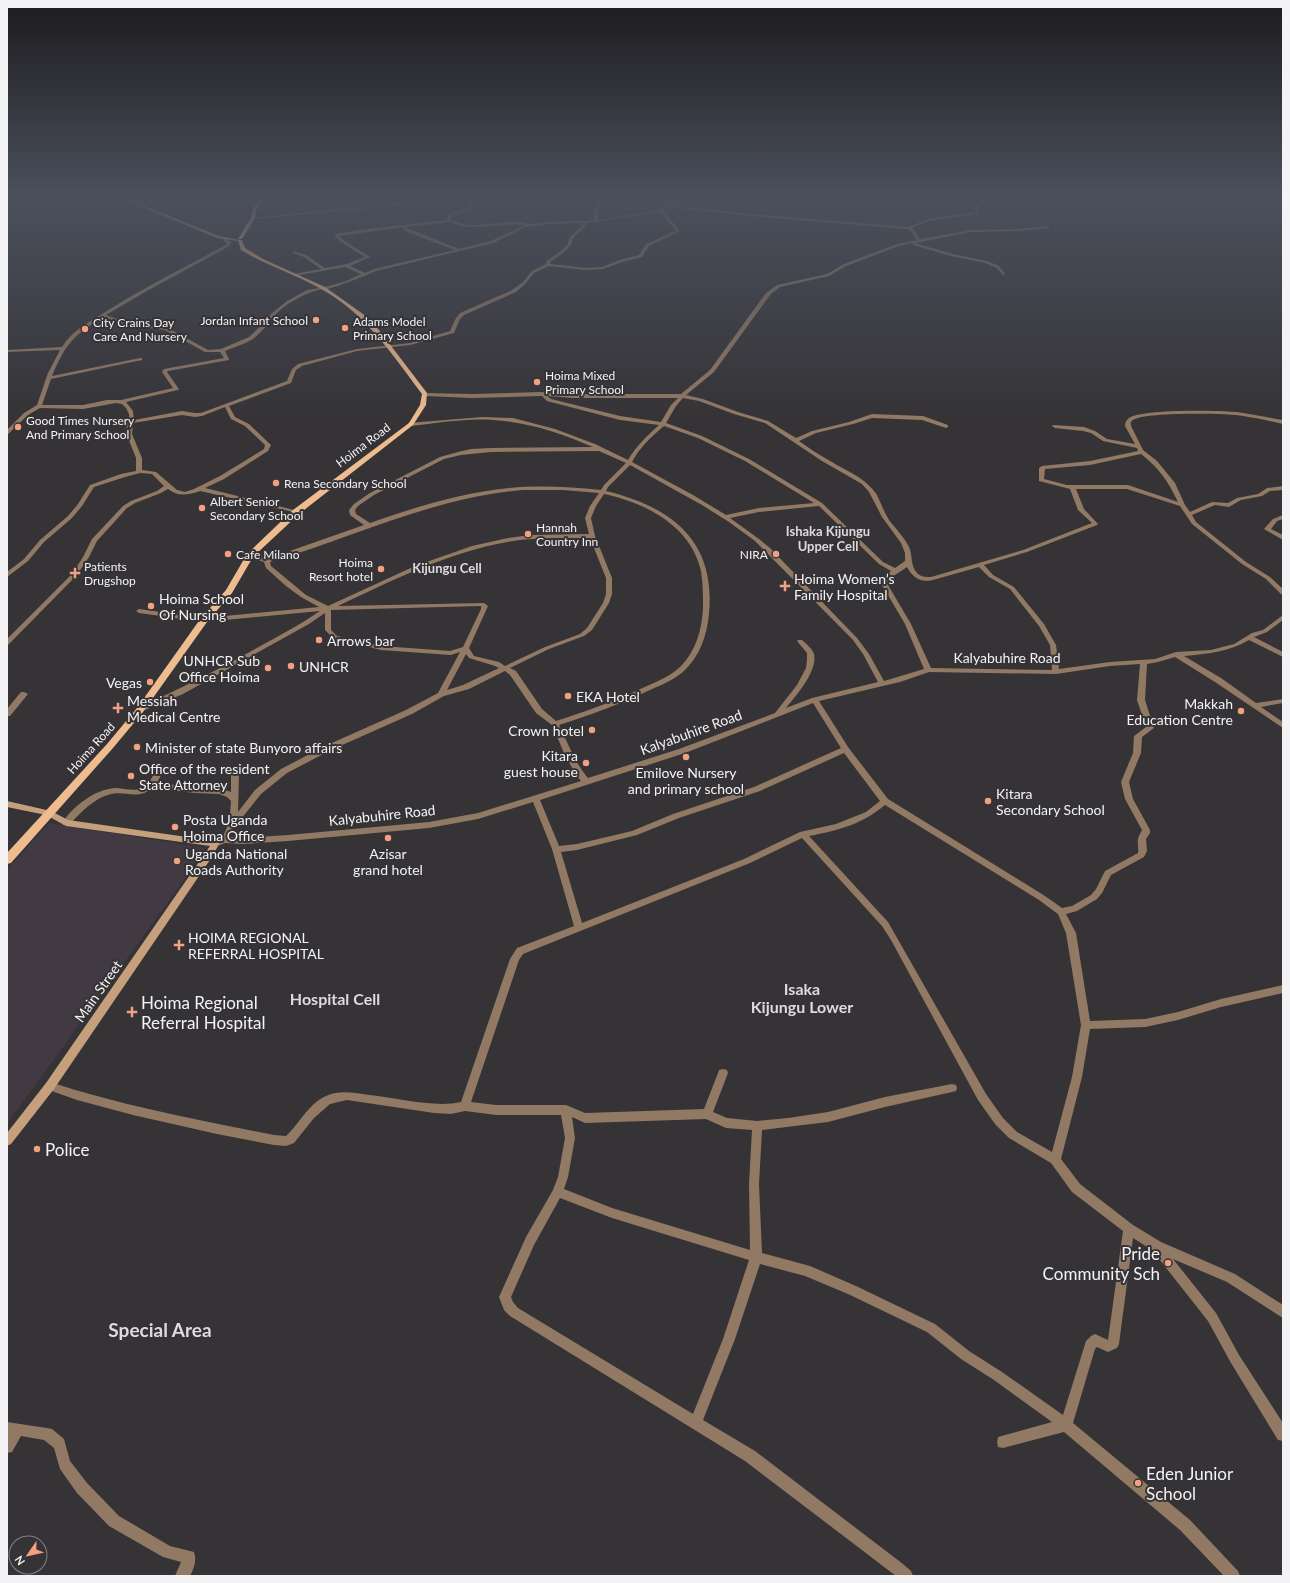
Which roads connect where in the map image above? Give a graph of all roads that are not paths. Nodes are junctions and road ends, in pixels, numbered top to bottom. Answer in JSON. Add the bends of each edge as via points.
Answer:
{"nodes":[{"id":1,"x":181,"y":272,"type":"edge"},
{"id":2,"x":288,"y":272,"type":"edge"},
{"id":3,"x":308,"y":272,"type":"edge"},
{"id":4,"x":359,"y":272,"type":"edge"},
{"id":5,"x":372,"y":272,"type":"edge"},
{"id":6,"x":533,"y":272,"type":"edge"},
{"id":7,"x":834,"y":272,"type":"edge"},
{"id":8,"x":295,"y":275,"type":"junction"},
{"id":9,"x":366,"y":275,"type":"junction"},
{"id":10,"x":323,"y":289,"type":"junction"},
{"id":11,"x":104,"y":315,"type":"junction"},
{"id":12,"x":64,"y":348,"type":"junction"},
{"id":13,"x":389,"y":348,"type":"junction"},
{"id":14,"x":222,"y":350,"type":"junction"},
{"id":15,"x":7,"y":351,"type":"edge"},
{"id":16,"x":140,"y":359,"type":"dead end"},
{"id":17,"x":50,"y":378,"type":"junction"},
{"id":18,"x":425,"y":394,"type":"junction"},
{"id":19,"x":540,"y":394,"type":"junction"},
{"id":20,"x":682,"y":396,"type":"junction"},
{"id":21,"x":121,"y":402,"type":"junction"},
{"id":22,"x":226,"y":405,"type":"junction"},
{"id":23,"x":39,"y":406,"type":"junction"},
{"id":24,"x":129,"y":422,"type":"junction"},
{"id":25,"x":1283,"y":422,"type":"edge"},
{"id":26,"x":411,"y":424,"type":"junction"},
{"id":27,"x":663,"y":424,"type":"junction"},
{"id":28,"x":946,"y":426,"type":"dead end"},
{"id":29,"x":1055,"y":426,"type":"dead end"},
{"id":30,"x":7,"y":433,"type":"edge"},
{"id":31,"x":797,"y":440,"type":"junction"},
{"id":32,"x":602,"y":449,"type":"junction"},
{"id":33,"x":1141,"y":450,"type":"junction"},
{"id":34,"x":629,"y":463,"type":"junction"},
{"id":35,"x":140,"y":472,"type":"junction"},
{"id":36,"x":169,"y":485,"type":"junction"},
{"id":37,"x":1072,"y":486,"type":"junction"},
{"id":38,"x":1283,"y":488,"type":"edge"},
{"id":39,"x":201,"y":489,"type":"junction"},
{"id":40,"x":603,"y":492,"type":"junction"},
{"id":41,"x":820,"y":504,"type":"junction"},
{"id":42,"x":1182,"y":505,"type":"junction"},
{"id":43,"x":296,"y":512,"type":"junction"},
{"id":44,"x":1188,"y":515,"type":"junction"},
{"id":45,"x":725,"y":517,"type":"junction"},
{"id":46,"x":1283,"y":517,"type":"edge"},
{"id":47,"x":369,"y":525,"type":"junction"},
{"id":48,"x":592,"y":536,"type":"junction"},
{"id":49,"x":1283,"y":538,"type":"edge"},
{"id":50,"x":250,"y":556,"type":"junction"},
{"id":51,"x":267,"y":561,"type":"junction"},
{"id":52,"x":908,"y":562,"type":"junction"},
{"id":53,"x":980,"y":564,"type":"junction"},
{"id":54,"x":894,"y":570,"type":"junction"},
{"id":55,"x":7,"y":575,"type":"edge"},
{"id":56,"x":1283,"y":593,"type":"edge"},
{"id":57,"x":328,"y":608,"type":"junction"},
{"id":58,"x":139,"y":611,"type":"dead end"},
{"id":59,"x":1283,"y":617,"type":"edge"},
{"id":60,"x":204,"y":620,"type":"junction"},
{"id":61,"x":1248,"y":637,"type":"junction"},
{"id":62,"x":800,"y":641,"type":"dead end"},
{"id":63,"x":7,"y":643,"type":"edge"},
{"id":64,"x":466,"y":648,"type":"junction"},
{"id":65,"x":1176,"y":654,"type":"junction"},
{"id":66,"x":1283,"y":655,"type":"edge"},
{"id":67,"x":1144,"y":662,"type":"junction"},
{"id":68,"x":504,"y":667,"type":"junction"},
{"id":69,"x":928,"y":670,"type":"junction"},
{"id":70,"x":1056,"y":672,"type":"junction"},
{"id":71,"x":882,"y":683,"type":"junction"},
{"id":72,"x":24,"y":694,"type":"dead end"},
{"id":73,"x":441,"y":694,"type":"junction"},
{"id":74,"x":815,"y":700,"type":"junction"},
{"id":75,"x":1283,"y":701,"type":"edge"},
{"id":76,"x":1254,"y":706,"type":"junction"},
{"id":77,"x":140,"y":710,"type":"junction"},
{"id":78,"x":7,"y":714,"type":"edge"},
{"id":79,"x":776,"y":715,"type":"junction"},
{"id":80,"x":555,"y":724,"type":"junction"},
{"id":81,"x":1283,"y":726,"type":"edge"},
{"id":82,"x":845,"y":749,"type":"junction"},
{"id":83,"x":161,"y":767,"type":"dead end"},
{"id":84,"x":234,"y":774,"type":"dead end"},
{"id":85,"x":586,"y":781,"type":"junction"},
{"id":86,"x":152,"y":785,"type":"junction"},
{"id":87,"x":535,"y":798,"type":"junction"},
{"id":88,"x":886,"y":801,"type":"junction"},
{"id":89,"x":235,"y":802,"type":"junction"},
{"id":90,"x":7,"y":804,"type":"edge"},
{"id":91,"x":48,"y":813,"type":"junction"},
{"id":92,"x":66,"y":823,"type":"junction"},
{"id":93,"x":233,"y":825,"type":"junction"},
{"id":94,"x":803,"y":834,"type":"junction"},
{"id":95,"x":224,"y":840,"type":"junction"},
{"id":96,"x":215,"y":844,"type":"junction"},
{"id":97,"x":556,"y":849,"type":"junction"},
{"id":98,"x":7,"y":860,"type":"edge"},
{"id":99,"x":1061,"y":912,"type":"junction"},
{"id":100,"x":579,"y":928,"type":"junction"},
{"id":101,"x":1283,"y":989,"type":"edge"},
{"id":102,"x":1086,"y":1025,"type":"junction"},
{"id":103,"x":723,"y":1073,"type":"dead end"},
{"id":104,"x":50,"y":1086,"type":"junction"},
{"id":105,"x":952,"y":1088,"type":"dead end"},
{"id":106,"x":465,"y":1106,"type":"junction"},
{"id":107,"x":566,"y":1110,"type":"junction"},
{"id":108,"x":707,"y":1114,"type":"junction"},
{"id":109,"x":757,"y":1126,"type":"junction"},
{"id":110,"x":7,"y":1141,"type":"edge"},
{"id":111,"x":1055,"y":1160,"type":"junction"},
{"id":112,"x":558,"y":1192,"type":"junction"},
{"id":113,"x":1128,"y":1229,"type":"junction"},
{"id":114,"x":1157,"y":1246,"type":"junction"},
{"id":115,"x":756,"y":1257,"type":"junction"},
{"id":116,"x":1283,"y":1312,"type":"edge"},
{"id":117,"x":696,"y":1422,"type":"junction"},
{"id":118,"x":1066,"y":1425,"type":"junction"},
{"id":119,"x":12,"y":1428,"type":"edge"},
{"id":120,"x":1283,"y":1435,"type":"edge"},
{"id":121,"x":1003,"y":1442,"type":"dead end"},
{"id":122,"x":7,"y":1447,"type":"edge"},
{"id":123,"x":182,"y":1576,"type":"edge"},
{"id":124,"x":906,"y":1576,"type":"edge"},
{"id":125,"x":1234,"y":1576,"type":"edge"}],
"edges":[{"from":1,"to":11,"type":"street"},
{"from":2,"to":8,"type":"main road"},
{"from":3,"to":8,"type":"street"},
{"from":4,"to":9,"type":"street"},
{"from":5,"to":9,"type":"street"},
{"from":6,"to":13,"type":"street","via":[[514,291],[462,314],[452,332]]},
{"from":7,"to":20,"type":"street","via":[[779,286],[768,294],[712,371]]},
{"from":8,"to":10,"type":"main road"},
{"from":9,"to":10,"type":"street"},
{"from":10,"to":13,"type":"main road","via":[[369,322]]},
{"from":10,"to":14,"type":"street","via":[[309,292],[289,302],[251,338]]},
{"from":11,"to":12,"type":"street","via":[[70,338]]},
{"from":11,"to":14,"type":"street","via":[[127,324],[166,329],[207,351]]},
{"from":12,"to":15,"type":"street"},
{"from":12,"to":17,"type":"street"},
{"from":13,"to":18,"type":"main road"},
{"from":13,"to":22,"type":"street","via":[[357,350],[300,364],[294,369],[289,382]]},
{"from":14,"to":21,"type":"street","via":[[227,359],[166,370],[164,372],[176,389]]},
{"from":16,"to":17,"type":"street"},
{"from":17,"to":23,"type":"street"},
{"from":18,"to":19,"type":"street"},
{"from":18,"to":26,"type":"main road","name":"Hoima Road"},
{"from":19,"to":20,"type":"street"},
{"from":19,"to":27,"type":"street","via":[[549,400],[620,418]]},
{"from":20,"to":27,"type":"street"},
{"from":20,"to":31,"type":"street","via":[[762,420]]},
{"from":21,"to":23,"type":"street","via":[[81,407]]},
{"from":21,"to":24,"type":"street","via":[[129,408],[132,415]]},
{"from":22,"to":24,"type":"street","via":[[199,415],[182,413]]},
{"from":22,"to":39,"type":"street","via":[[233,418],[247,425],[269,447]]},
{"from":23,"to":30,"type":"street","via":[[26,414]]},
{"from":24,"to":35,"type":"street","via":[[129,433],[139,458]]},
{"from":25,"to":33,"type":"street","via":[[1253,416],[1182,412],[1140,416],[1131,419],[1128,426]]},
{"from":26,"to":32,"type":"street","via":[[492,418],[552,430]]},
{"from":26,"to":43,"type":"main road","name":"Hoima Road"},
{"from":27,"to":34,"type":"street","via":[[647,438]]},
{"from":27,"to":41,"type":"street","via":[[700,437],[747,460]]},
{"from":28,"to":31,"type":"street","via":[[923,418],[878,416],[814,432]]},
{"from":29,"to":33,"type":"street","via":[[1084,428],[1105,440]]},
{"from":31,"to":52,"type":"street","via":[[867,487],[904,545],[909,557]]},
{"from":32,"to":34,"type":"street"},
{"from":32,"to":47,"type":"street","via":[[471,450],[442,458],[356,505],[352,510],[353,515]]},
{"from":33,"to":37,"type":"street","via":[[1096,462],[1041,468],[1042,481]]},
{"from":33,"to":42,"type":"street","via":[[1166,475]]},
{"from":34,"to":40,"type":"street"},
{"from":34,"to":45,"type":"street","via":[[694,497]]},
{"from":35,"to":36,"type":"street","via":[[152,472]]},
{"from":35,"to":55,"type":"street","via":[[92,486],[70,517]]},
{"from":36,"to":39,"type":"street","via":[[176,492],[185,494]]},
{"from":36,"to":63,"type":"street","via":[[125,507],[94,540],[74,575]]},
{"from":37,"to":42,"type":"street","via":[[1128,488]]},
{"from":37,"to":53,"type":"street","via":[[1081,510],[1094,522],[1093,525],[1042,546]]},
{"from":38,"to":44,"type":"street","via":[[1274,488],[1229,505],[1214,503]]},
{"from":39,"to":43,"type":"street"},
{"from":40,"to":47,"type":"street","via":[[545,488],[497,490],[445,501]]},
{"from":40,"to":48,"type":"street","via":[[588,518]]},
{"from":40,"to":80,"type":"street","via":[[660,512],[682,529],[691,541],[698,552],[706,582],[707,602],[702,639],[681,670],[665,680],[610,705]]},
{"from":41,"to":45,"type":"street","via":[[753,511]]},
{"from":41,"to":54,"type":"street","via":[[881,563]]},
{"from":42,"to":44,"type":"street"},
{"from":43,"to":50,"type":"main road","name":"Hoima Road"},
{"from":44,"to":56,"type":"street","via":[[1210,536],[1268,578]]},
{"from":45,"to":71,"type":"street","via":[[758,541],[855,639]]},
{"from":46,"to":49,"type":"street","via":[[1275,520],[1267,529]]},
{"from":47,"to":51,"type":"street","via":[[294,554]]},
{"from":48,"to":57,"type":"street","via":[[531,537],[474,547],[396,575]]},
{"from":48,"to":68,"type":"street","via":[[609,578],[609,589],[606,603],[590,629],[582,635]]},
{"from":50,"to":51,"type":"street"},
{"from":50,"to":60,"type":"main road","name":"Hoima Road","via":[[229,591]]},
{"from":51,"to":57,"type":"street","via":[[268,567],[279,577],[315,604]]},
{"from":52,"to":53,"type":"street","via":[[913,574],[926,580]]},
{"from":52,"to":54,"type":"street"},
{"from":53,"to":70,"type":"street","via":[[991,576],[1012,588],[1038,619],[1053,645]]},
{"from":54,"to":69,"type":"street","via":[[885,578],[884,585],[908,624]]},
{"from":57,"to":60,"type":"street"},
{"from":57,"to":64,"type":"street","via":[[328,630],[335,637],[345,641],[405,651],[451,653]]},
{"from":57,"to":64,"type":"street","via":[[481,604],[485,606],[484,609]]},
{"from":57,"to":77,"type":"street","via":[[307,623],[244,658]]},
{"from":58,"to":60,"type":"street"},
{"from":59,"to":61,"type":"street","name":"Kalyabuhire Road","via":[[1265,631]]},
{"from":60,"to":77,"type":"main road","name":"Hoima Road"},
{"from":61,"to":65,"type":"street","name":"Kalyabuhire Road","via":[[1236,645],[1211,652]]},
{"from":61,"to":66,"type":"street"},
{"from":62,"to":79,"type":"street","via":[[810,653],[809,669],[796,691]]},
{"from":64,"to":68,"type":"street","via":[[471,657]]},
{"from":64,"to":73,"type":"street"},
{"from":65,"to":67,"type":"street","name":"Kalyabuhire Road","via":[[1156,662]]},
{"from":65,"to":76,"type":"street"},
{"from":67,"to":70,"type":"street","name":"Kalyabuhire Road"},
{"from":67,"to":99,"type":"street","via":[[1141,700],[1150,728],[1138,736],[1137,753],[1125,782],[1129,799],[1146,830],[1142,838],[1143,852],[1108,873],[1094,897],[1074,909]]},
{"from":68,"to":73,"type":"street","via":[[466,686]]},
{"from":68,"to":80,"type":"street","via":[[517,678],[539,711]]},
{"from":69,"to":70,"type":"street","name":"Kalyabuhire Road"},
{"from":69,"to":71,"type":"street","name":"Kalyabuhire Road"},
{"from":71,"to":74,"type":"street","name":"Kalyabuhire Road"},
{"from":72,"to":78,"type":"street"},
{"from":73,"to":93,"type":"street","via":[[410,712],[328,748],[284,771],[258,792]]},
{"from":74,"to":79,"type":"street","name":"Kalyabuhire Road"},
{"from":74,"to":82,"type":"street"},
{"from":75,"to":76,"type":"street"},
{"from":76,"to":81,"type":"street"},
{"from":77,"to":91,"type":"main road","name":"Hoima Road"},
{"from":79,"to":85,"type":"street","name":"Kalyabuhire Road","via":[[682,751]]},
{"from":80,"to":85,"type":"street","via":[[568,753]]},
{"from":82,"to":88,"type":"street"},
{"from":82,"to":97,"type":"street","via":[[757,789],[676,816],[634,834],[577,847]]},
{"from":83,"to":86,"type":"street"},
{"from":84,"to":89,"type":"street"},
{"from":85,"to":87,"type":"street","name":"Kalyabuhire Road"},
{"from":86,"to":89,"type":"street","via":[[220,791],[230,794]]},
{"from":86,"to":92,"type":"street","via":[[141,792],[110,791],[102,794],[76,811]]},
{"from":87,"to":95,"type":"street","name":"Kalyabuhire Road","via":[[478,816],[430,825],[288,838]]},
{"from":87,"to":97,"type":"street"},
{"from":88,"to":94,"type":"street","via":[[869,814],[838,827]]},
{"from":88,"to":99,"type":"street"},
{"from":89,"to":93,"type":"street"},
{"from":90,"to":91,"type":"street"},
{"from":91,"to":92,"type":"street"},
{"from":91,"to":98,"type":"main road","name":"Hoima Road"},
{"from":92,"to":96,"type":"street"},
{"from":93,"to":95,"type":"street"},
{"from":94,"to":100,"type":"street","via":[[747,861]]},
{"from":94,"to":111,"type":"street","via":[[885,924],[998,1121],[1013,1135]]},
{"from":95,"to":96,"type":"street","name":"Kalyabuhire Road"},
{"from":96,"to":104,"type":"street","name":"Main Street"},
{"from":97,"to":100,"type":"street"},
{"from":99,"to":102,"type":"street","via":[[1071,933]]},
{"from":100,"to":106,"type":"street","via":[[517,955]]},
{"from":101,"to":102,"type":"street","via":[[1145,1023]]},
{"from":102,"to":111,"type":"street","via":[[1077,1077]]},
{"from":103,"to":108,"type":"street"},
{"from":104,"to":106,"type":"street","via":[[140,1112],[286,1141],[292,1138],[310,1115],[327,1100],[348,1096],[434,1108],[450,1109]]},
{"from":104,"to":110,"type":"street","name":"Main Street"},
{"from":105,"to":109,"type":"street","via":[[828,1117]]},
{"from":106,"to":107,"type":"street","via":[[496,1110]]},
{"from":107,"to":108,"type":"street","via":[[585,1118]]},
{"from":107,"to":112,"type":"street","via":[[570,1138]]},
{"from":108,"to":109,"type":"street","via":[[726,1123]]},
{"from":109,"to":115,"type":"street","via":[[754,1184]]},
{"from":111,"to":113,"type":"street","via":[[1076,1188]]},
{"from":112,"to":115,"type":"street","via":[[612,1213]]},
{"from":112,"to":117,"type":"street","via":[[510,1283],[505,1297],[508,1306]]},
{"from":113,"to":114,"type":"street"},
{"from":113,"to":118,"type":"street","via":[[1113,1344],[1108,1346],[1096,1340],[1090,1345]]},
{"from":114,"to":116,"type":"street","via":[[1231,1278]]},
{"from":114,"to":120,"type":"street","via":[[1212,1317]]},
{"from":115,"to":117,"type":"street","via":[[729,1339]]},
{"from":115,"to":118,"type":"street","via":[[806,1270],[931,1328],[965,1355]]},
{"from":117,"to":124,"type":"street","via":[[750,1456]]},
{"from":118,"to":121,"type":"street"},
{"from":118,"to":125,"type":"street","via":[[1185,1525]]},
{"from":119,"to":122,"type":"street"},
{"from":119,"to":123,"type":"street","via":[[47,1434],[59,1444],[66,1464],[82,1488],[114,1521],[168,1552],[189,1557]]}]}
